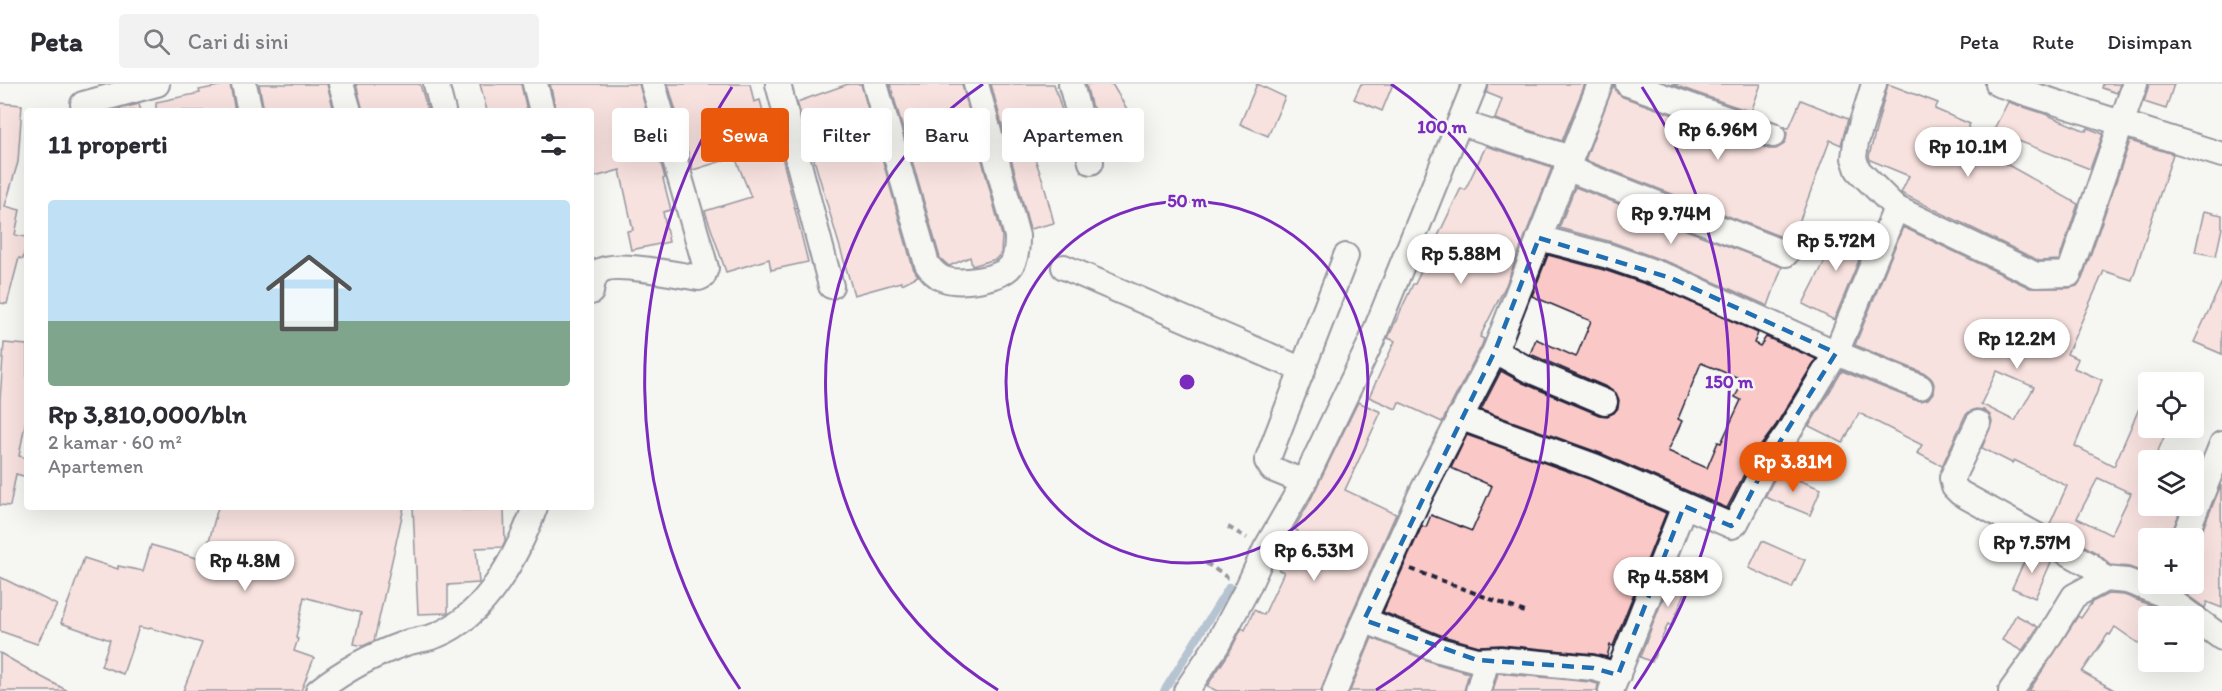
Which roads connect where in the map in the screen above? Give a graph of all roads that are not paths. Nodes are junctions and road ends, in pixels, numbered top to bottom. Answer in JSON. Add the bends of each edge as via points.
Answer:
{"nodes":[{"id":1,"x":244,"y":84,"type":"edge"},
{"id":2,"x":341,"y":84,"type":"edge"},
{"id":3,"x":436,"y":84,"type":"edge"},
{"id":4,"x":535,"y":84,"type":"edge"},
{"id":5,"x":652,"y":84,"type":"edge"},
{"id":6,"x":778,"y":84,"type":"edge"},
{"id":7,"x":875,"y":84,"type":"edge"},
{"id":8,"x":976,"y":84,"type":"edge"},
{"id":9,"x":1071,"y":84,"type":"edge"},
{"id":10,"x":1475,"y":84,"type":"edge"},
{"id":11,"x":1600,"y":84,"type":"edge"},
{"id":12,"x":1628,"y":84,"type":"edge"},
{"id":13,"x":1874,"y":84,"type":"edge"},
{"id":14,"x":1998,"y":84,"type":"edge"},
{"id":15,"x":2135,"y":84,"type":"edge"},
{"id":16,"x":146,"y":85,"type":"edge"},
{"id":17,"x":83,"y":104,"type":"dead end"},
{"id":18,"x":249,"y":108,"type":"edge"},
{"id":19,"x":348,"y":108,"type":"edge"},
{"id":20,"x":442,"y":108,"type":"edge"},
{"id":21,"x":541,"y":108,"type":"edge"},
{"id":22,"x":1077,"y":108,"type":"edge"},
{"id":23,"x":2122,"y":122,"type":"junction"},
{"id":24,"x":1461,"y":123,"type":"junction"},
{"id":25,"x":1773,"y":135,"type":"dead end"},
{"id":26,"x":2222,"y":155,"type":"edge"},
{"id":27,"x":1568,"y":163,"type":"junction"},
{"id":28,"x":1896,"y":208,"type":"junction"},
{"id":29,"x":1539,"y":238,"type":"junction"},
{"id":30,"x":1786,"y":254,"type":"dead end"},
{"id":31,"x":1346,"y":256,"type":"dead end"},
{"id":32,"x":1064,"y":267,"type":"dead end"},
{"id":33,"x":594,"y":278,"type":"edge"},
{"id":34,"x":831,"y":286,"type":"dead end"},
{"id":35,"x":1495,"y":351,"type":"junction"},
{"id":36,"x":1836,"y":353,"type":"junction"},
{"id":37,"x":1303,"y":370,"type":"junction"},
{"id":38,"x":1920,"y":387,"type":"dead end"},
{"id":39,"x":1605,"y":402,"type":"dead end"},
{"id":40,"x":1459,"y":417,"type":"junction"},
{"id":41,"x":1978,"y":423,"type":"dead end"},
{"id":42,"x":2222,"y":444,"type":"edge"},
{"id":43,"x":1304,"y":482,"type":"junction"},
{"id":44,"x":1684,"y":506,"type":"junction"},
{"id":45,"x":534,"y":510,"type":"edge"},
{"id":46,"x":2188,"y":528,"type":"edge"},
{"id":47,"x":2105,"y":579,"type":"junction"},
{"id":48,"x":2138,"y":583,"type":"edge"},
{"id":49,"x":2170,"y":594,"type":"edge"},
{"id":50,"x":1364,"y":620,"type":"junction"},
{"id":51,"x":2222,"y":638,"type":"edge"},
{"id":52,"x":1486,"y":660,"type":"junction"},
{"id":53,"x":1614,"y":683,"type":"edge"},
{"id":54,"x":318,"y":691,"type":"edge"},
{"id":55,"x":1186,"y":691,"type":"edge"},
{"id":56,"x":1335,"y":691,"type":"edge"},
{"id":57,"x":1478,"y":691,"type":"edge"},
{"id":58,"x":2011,"y":691,"type":"edge"}],
"edges":[{"from":1,"to":18,"type":"street"},
{"from":2,"to":19,"type":"street"},
{"from":3,"to":20,"type":"street"},
{"from":4,"to":21,"type":"street"},
{"from":5,"to":33,"type":"street","via":[[706,268],[699,278],[619,266],[601,270]]},
{"from":6,"to":34,"type":"street"},
{"from":7,"to":8,"type":"street","via":[[927,264],[934,274],[946,280],[966,282],[993,276],[1010,267],[1017,253],[1017,236]]},
{"from":9,"to":22,"type":"street"},
{"from":10,"to":24,"type":"street"},
{"from":11,"to":27,"type":"street"},
{"from":12,"to":25,"type":"street"},
{"from":13,"to":28,"type":"street","via":[[1854,158],[1858,170]]},
{"from":14,"to":23,"type":"street"},
{"from":15,"to":23,"type":"street"},
{"from":16,"to":17,"type":"street"},
{"from":23,"to":26,"type":"street"},
{"from":23,"to":28,"type":"street","via":[[2069,274],[2036,275]]},
{"from":24,"to":27,"type":"street"},
{"from":24,"to":43,"type":"street","via":[[1371,342]]},
{"from":27,"to":29,"type":"street"},
{"from":27,"to":30,"type":"street"},
{"from":28,"to":36,"type":"street"},
{"from":29,"to":35,"type":"street"},
{"from":29,"to":36,"type":"street","via":[[1671,278]]},
{"from":31,"to":37,"type":"street"},
{"from":32,"to":37,"type":"street"},
{"from":35,"to":39,"type":"street","via":[[1528,370]]},
{"from":35,"to":40,"type":"street"},
{"from":36,"to":38,"type":"street"},
{"from":36,"to":44,"type":"street","via":[[1767,462],[1736,523],[1731,526]]},
{"from":37,"to":43,"type":"street","via":[[1267,461],[1272,469]]},
{"from":40,"to":44,"type":"street","via":[[1594,466]]},
{"from":40,"to":50,"type":"street"},
{"from":41,"to":47,"type":"street","via":[[1952,478],[1954,487],[2090,565]]},
{"from":42,"to":46,"type":"street"},
{"from":43,"to":55,"type":"street","via":[[1216,645]]},
{"from":44,"to":53,"type":"street"},
{"from":45,"to":54,"type":"street","via":[[523,540],[471,615],[438,635],[371,658]]},
{"from":47,"to":48,"type":"street"},
{"from":47,"to":58,"type":"street","via":[[2074,597]]},
{"from":49,"to":51,"type":"street"},
{"from":50,"to":52,"type":"street","via":[[1438,650]]},
{"from":50,"to":56,"type":"street"},
{"from":52,"to":53,"type":"street","via":[[1593,668]]},
{"from":52,"to":57,"type":"street"}]}
